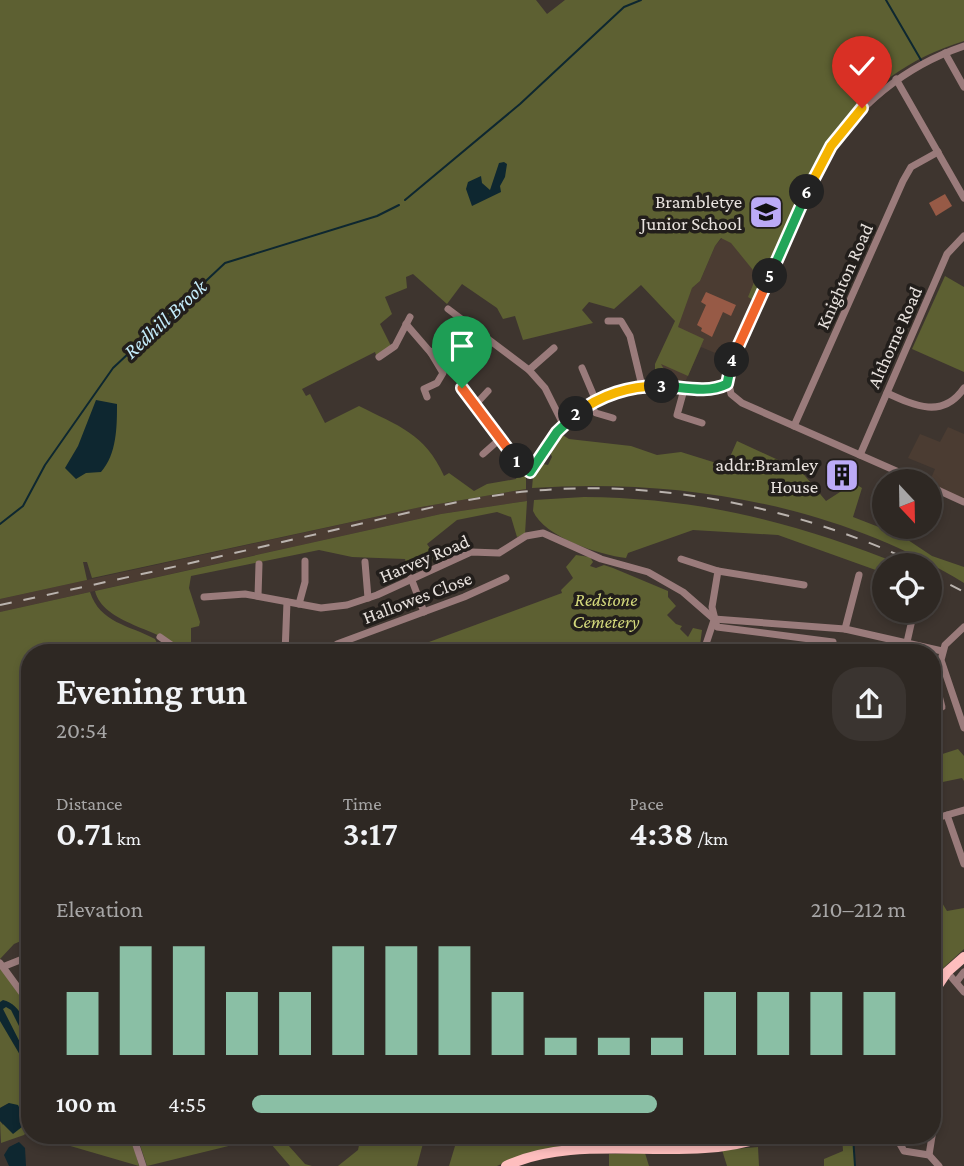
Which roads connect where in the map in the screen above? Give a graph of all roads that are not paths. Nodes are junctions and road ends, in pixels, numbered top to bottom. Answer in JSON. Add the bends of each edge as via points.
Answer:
{"nodes":[{"id":1,"x":964,"y":46,"type":"edge"},
{"id":2,"x":945,"y":53,"type":"junction"},
{"id":3,"x":897,"y":79,"type":"junction"},
{"id":4,"x":964,"y":88,"type":"edge"},
{"id":5,"x":938,"y":152,"type":"junction"},
{"id":6,"x":964,"y":198,"type":"edge"},
{"id":7,"x":964,"y":236,"type":"edge"},
{"id":8,"x":448,"y":309,"type":"dead end"},
{"id":9,"x":608,"y":321,"type":"dead end"},
{"id":10,"x":466,"y":324,"type":"junction"},
{"id":11,"x":554,"y":348,"type":"dead end"},
{"id":12,"x":431,"y":353,"type":"junction"},
{"id":13,"x":379,"y":357,"type":"dead end"},
{"id":14,"x":582,"y":368,"type":"dead end"},
{"id":15,"x":529,"y":370,"type":"junction"},
{"id":16,"x":463,"y":382,"type":"dead end"},
{"id":17,"x":727,"y":384,"type":"junction"},
{"id":18,"x":642,"y":386,"type":"junction"},
{"id":19,"x":685,"y":386,"type":"junction"},
{"id":20,"x":964,"y":388,"type":"edge"},
{"id":21,"x":488,"y":391,"type":"dead end"},
{"id":22,"x":887,"y":393,"type":"junction"},
{"id":23,"x":414,"y":394,"type":"dead end"},
{"id":24,"x":592,"y":403,"type":"junction"},
{"id":25,"x":476,"y":404,"type":"junction"},
{"id":26,"x":613,"y":418,"type":"dead end"},
{"id":27,"x":702,"y":422,"type":"dead end"},
{"id":28,"x":563,"y":425,"type":"junction"},
{"id":29,"x":794,"y":426,"type":"junction"},
{"id":30,"x":500,"y":439,"type":"junction"},
{"id":31,"x":483,"y":454,"type":"dead end"},
{"id":32,"x":860,"y":455,"type":"junction"},
{"id":33,"x":892,"y":469,"type":"edge"},
{"id":34,"x":942,"y":492,"type":"edge"},
{"id":35,"x":964,"y":502,"type":"edge"},
{"id":36,"x":681,"y":559,"type":"dead end"},
{"id":37,"x":305,"y":561,"type":"dead end"},
{"id":38,"x":365,"y":562,"type":"dead end"},
{"id":39,"x":259,"y":564,"type":"dead end"},
{"id":40,"x":718,"y":571,"type":"junction"},
{"id":41,"x":859,"y":575,"type":"dead end"},
{"id":42,"x":411,"y":578,"type":"junction"},
{"id":43,"x":506,"y":578,"type":"dead end"},
{"id":44,"x":804,"y":585,"type":"dead end"},
{"id":45,"x":258,"y":596,"type":"junction"},
{"id":46,"x":204,"y":597,"type":"dead end"},
{"id":47,"x":368,"y":598,"type":"junction"},
{"id":48,"x":287,"y":602,"type":"junction"},
{"id":49,"x":299,"y":604,"type":"junction"},
{"id":50,"x":424,"y":612,"type":"junction"},
{"id":51,"x":714,"y":619,"type":"junction"},
{"id":52,"x":911,"y":623,"type":"edge"},
{"id":53,"x":964,"y":627,"type":"edge"},
{"id":54,"x":845,"y":629,"type":"junction"},
{"id":55,"x":160,"y":637,"type":"dead end"},
{"id":56,"x":833,"y":642,"type":"dead end"},
{"id":57,"x":907,"y":642,"type":"junction"},
{"id":58,"x":170,"y":644,"type":"edge"},
{"id":59,"x":285,"y":644,"type":"edge"},
{"id":60,"x":337,"y":644,"type":"dead end"},
{"id":61,"x":706,"y":644,"type":"edge"},
{"id":62,"x":911,"y":644,"type":"edge"},
{"id":63,"x":942,"y":652,"type":"joint"},
{"id":64,"x":964,"y":728,"type":"edge"},
{"id":65,"x":964,"y":810,"type":"edge"},
{"id":66,"x":947,"y":815,"type":"junction"},
{"id":67,"x":941,"y":817,"type":"edge"},
{"id":68,"x":964,"y":864,"type":"edge"},
{"id":69,"x":964,"y":957,"type":"edge"},
{"id":70,"x":21,"y":959,"type":"edge"},
{"id":71,"x":3,"y":965,"type":"edge"},
{"id":72,"x":947,"y":972,"type":"junction"},
{"id":73,"x":964,"y":972,"type":"edge"},
{"id":74,"x":941,"y":981,"type":"edge"},
{"id":75,"x":957,"y":981,"type":"junction"},
{"id":76,"x":21,"y":991,"type":"edge"},
{"id":77,"x":964,"y":992,"type":"edge"},
{"id":78,"x":136,"y":1144,"type":"edge"},
{"id":79,"x":719,"y":1144,"type":"edge"},
{"id":80,"x":900,"y":1144,"type":"edge"},
{"id":81,"x":931,"y":1144,"type":"edge"},
{"id":82,"x":929,"y":1155,"type":"junction"},
{"id":83,"x":143,"y":1166,"type":"edge"},
{"id":84,"x":506,"y":1166,"type":"edge"},
{"id":85,"x":939,"y":1166,"type":"edge"}],
"edges":[{"from":1,"to":2,"type":"street"},
{"from":2,"to":3,"type":"street"},
{"from":2,"to":4,"type":"street"},
{"from":3,"to":5,"type":"street"},
{"from":3,"to":17,"type":"street","via":[[854,117],[821,161],[730,366]]},
{"from":5,"to":6,"type":"street"},
{"from":5,"to":29,"type":"street","name":"Knighton Road","via":[[911,167],[903,181]]},
{"from":7,"to":22,"type":"street","name":"Althorne Road","via":[[947,254]]},
{"from":8,"to":10,"type":"street"},
{"from":9,"to":18,"type":"street","via":[[621,321],[631,336]]},
{"from":10,"to":12,"type":"street"},
{"from":10,"to":15,"type":"street"},
{"from":11,"to":15,"type":"street"},
{"from":12,"to":13,"type":"street","via":[[408,321],[392,350]]},
{"from":12,"to":23,"type":"street","via":[[443,373],[425,393]]},
{"from":14,"to":24,"type":"street"},
{"from":15,"to":28,"type":"street","via":[[545,387]]},
{"from":16,"to":25,"type":"street","via":[[462,388]]},
{"from":17,"to":19,"type":"street","via":[[710,390]]},
{"from":17,"to":29,"type":"street","via":[[742,403]]},
{"from":18,"to":19,"type":"street"},
{"from":18,"to":24,"type":"street"},
{"from":19,"to":27,"type":"street","via":[[677,415]]},
{"from":20,"to":22,"type":"street","via":[[944,406],[930,408],[919,408]]},
{"from":21,"to":25,"type":"street"},
{"from":22,"to":32,"type":"street","name":"Althorne Road"},
{"from":24,"to":26,"type":"street","via":[[596,413]]},
{"from":24,"to":28,"type":"street"},
{"from":25,"to":30,"type":"street"},
{"from":28,"to":30,"type":"street","via":[[530,472],[510,456]]},
{"from":29,"to":32,"type":"street"},
{"from":30,"to":31,"type":"street"},
{"from":32,"to":33,"type":"street"},
{"from":34,"to":35,"type":"street"},
{"from":36,"to":40,"type":"street"},
{"from":37,"to":49,"type":"street"},
{"from":38,"to":47,"type":"street"},
{"from":39,"to":45,"type":"street"},
{"from":40,"to":44,"type":"street"},
{"from":40,"to":51,"type":"street"},
{"from":41,"to":54,"type":"street"},
{"from":42,"to":47,"type":"street","name":"Harvey Road"},
{"from":42,"to":50,"type":"street"},
{"from":42,"to":51,"type":"street","name":"Harvey Road","via":[[478,550],[499,553],[537,533],[648,572],[683,592]]},
{"from":43,"to":50,"type":"street","name":"Hallowes Close"},
{"from":45,"to":46,"type":"street","name":"Harvey Road"},
{"from":45,"to":48,"type":"street","name":"Harvey Road"},
{"from":47,"to":49,"type":"street","name":"Harvey Road","via":[[321,608]]},
{"from":48,"to":49,"type":"street","name":"Harvey Road"},
{"from":48,"to":59,"type":"street"},
{"from":50,"to":60,"type":"street","name":"Hallowes Close"},
{"from":51,"to":54,"type":"street"},
{"from":51,"to":56,"type":"street","via":[[717,627]]},
{"from":51,"to":61,"type":"street"},
{"from":52,"to":57,"type":"street"},
{"from":53,"to":63,"type":"street"},
{"from":54,"to":57,"type":"street"},
{"from":55,"to":58,"type":"street"},
{"from":57,"to":62,"type":"street"},
{"from":63,"to":64,"type":"street"},
{"from":65,"to":66,"type":"street"},
{"from":66,"to":67,"type":"street"},
{"from":66,"to":68,"type":"street"},
{"from":69,"to":72,"type":"main road"},
{"from":70,"to":71,"type":"street"},
{"from":71,"to":76,"type":"street"},
{"from":72,"to":74,"type":"main road"},
{"from":72,"to":75,"type":"street"},
{"from":73,"to":75,"type":"street"},
{"from":75,"to":77,"type":"street"},
{"from":78,"to":83,"type":"street"},
{"from":79,"to":84,"type":"main road","via":[[537,1155]]},
{"from":80,"to":82,"type":"street","via":[[904,1151]]},
{"from":81,"to":82,"type":"street"},
{"from":82,"to":85,"type":"street"}]}
